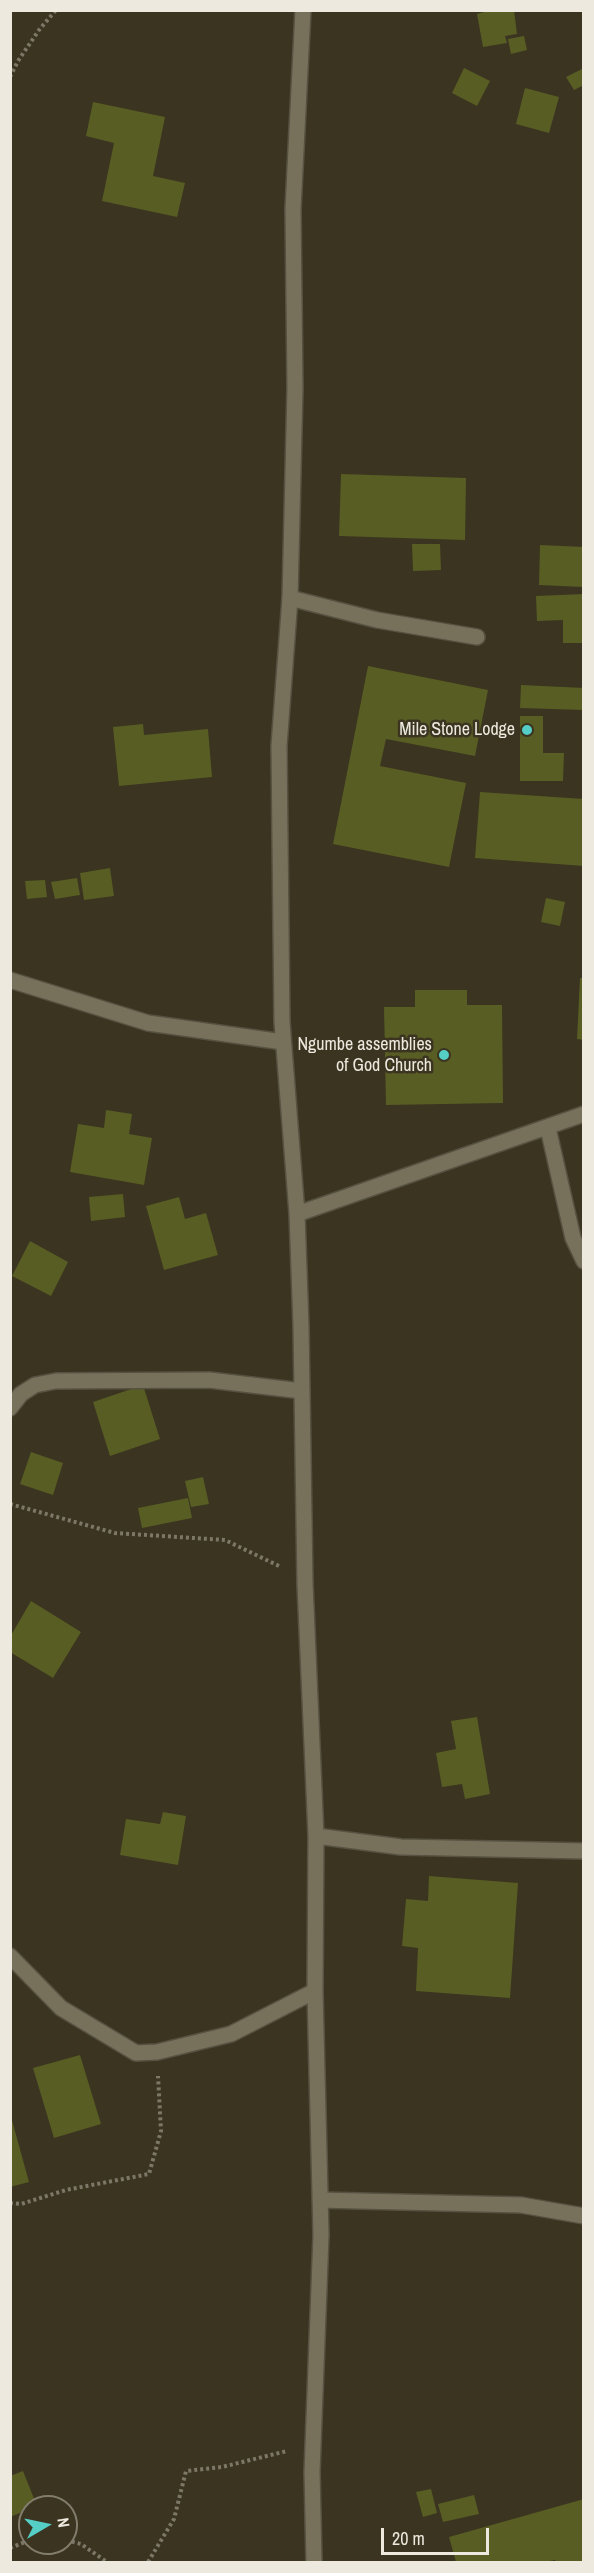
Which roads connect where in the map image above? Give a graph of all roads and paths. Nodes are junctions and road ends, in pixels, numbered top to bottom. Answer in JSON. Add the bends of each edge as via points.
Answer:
{"nodes":[{"id":1,"x":56,"y":10,"type":"edge"},
{"id":2,"x":303,"y":10,"type":"edge"},
{"id":3,"x":10,"y":77,"type":"edge"},
{"id":4,"x":290,"y":598,"type":"junction"},
{"id":5,"x":477,"y":637,"type":"dead end"},
{"id":6,"x":10,"y":980,"type":"edge"},
{"id":7,"x":283,"y":1042,"type":"junction"},
{"id":8,"x":584,"y":1114,"type":"edge"},
{"id":9,"x":548,"y":1128,"type":"junction"},
{"id":10,"x":297,"y":1214,"type":"junction"},
{"id":11,"x":584,"y":1261,"type":"edge"},
{"id":12,"x":302,"y":1391,"type":"junction"},
{"id":13,"x":10,"y":1408,"type":"edge"},
{"id":14,"x":10,"y":1504,"type":"edge"},
{"id":15,"x":305,"y":1584,"type":"junction"},
{"id":16,"x":316,"y":1836,"type":"junction"},
{"id":17,"x":584,"y":1851,"type":"edge"},
{"id":18,"x":10,"y":1956,"type":"edge"},
{"id":19,"x":315,"y":1991,"type":"junction"},
{"id":20,"x":157,"y":2052,"type":"junction"},
{"id":21,"x":320,"y":2200,"type":"junction"},
{"id":22,"x":10,"y":2203,"type":"edge"},
{"id":23,"x":584,"y":2216,"type":"edge"},
{"id":24,"x":313,"y":2444,"type":"junction"},
{"id":25,"x":78,"y":2543,"type":"edge"},
{"id":26,"x":108,"y":2562,"type":"edge"},
{"id":27,"x":148,"y":2562,"type":"edge"},
{"id":28,"x":314,"y":2562,"type":"edge"}],
"edges":[{"from":1,"to":3,"type":"path"},
{"from":2,"to":4,"type":"street","via":[[293,209],[295,388]]},
{"from":4,"to":5,"type":"street","via":[[377,620]]},
{"from":4,"to":7,"type":"street","via":[[279,746]]},
{"from":6,"to":7,"type":"street","via":[[148,1023]]},
{"from":7,"to":10,"type":"street"},
{"from":8,"to":9,"type":"street"},
{"from":9,"to":10,"type":"street"},
{"from":9,"to":11,"type":"street","via":[[573,1238]]},
{"from":10,"to":12,"type":"street"},
{"from":12,"to":13,"type":"street","via":[[209,1380],[56,1381],[34,1384]]},
{"from":12,"to":15,"type":"street"},
{"from":14,"to":15,"type":"path","via":[[115,1533],[225,1540],[277,1565]]},
{"from":15,"to":16,"type":"street"},
{"from":16,"to":17,"type":"street","via":[[401,1847]]},
{"from":16,"to":19,"type":"street"},
{"from":18,"to":20,"type":"street","via":[[61,2008],[136,2053]]},
{"from":19,"to":20,"type":"street","via":[[231,2034]]},
{"from":19,"to":21,"type":"street"},
{"from":20,"to":22,"type":"path","via":[[161,2131],[149,2174],[66,2190],[21,2204]]},
{"from":21,"to":23,"type":"street","via":[[521,2205]]},
{"from":21,"to":24,"type":"street"},
{"from":24,"to":27,"type":"path","via":[[222,2467],[186,2471],[174,2519]]},
{"from":24,"to":28,"type":"street"},
{"from":25,"to":26,"type":"path"}]}
